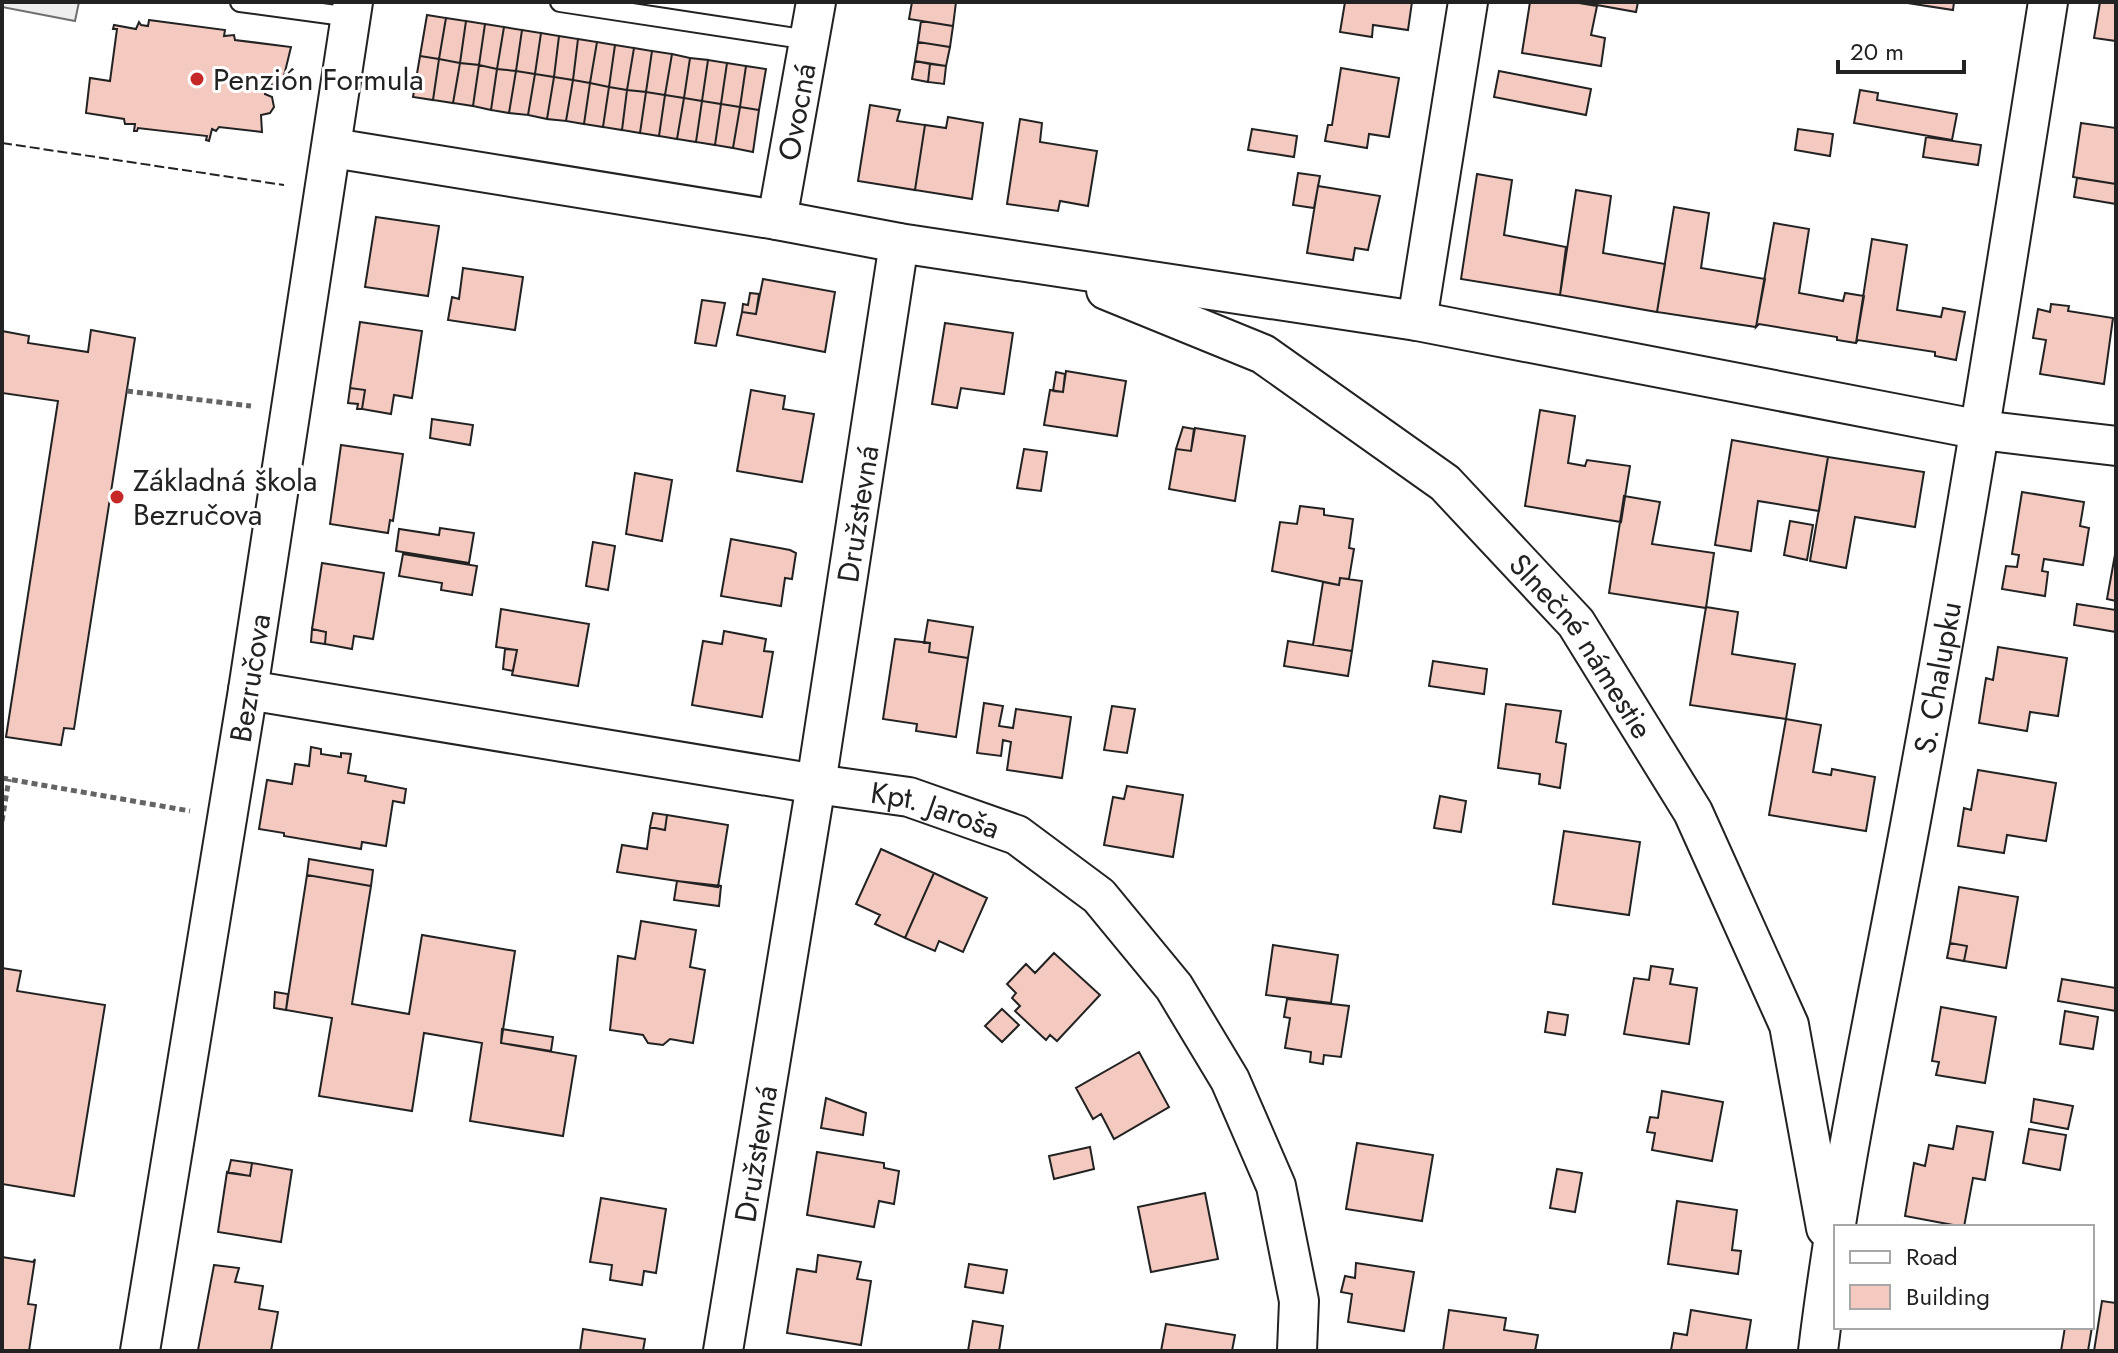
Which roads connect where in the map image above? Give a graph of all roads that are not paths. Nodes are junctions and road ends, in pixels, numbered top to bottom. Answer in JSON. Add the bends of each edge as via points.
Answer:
{"nodes":[{"id":1,"x":240,"y":2,"type":"edge"},
{"id":2,"x":560,"y":2,"type":"edge"},
{"id":3,"x":816,"y":2,"type":"edge"},
{"id":4,"x":1468,"y":2,"type":"edge"},
{"id":5,"x":2048,"y":2,"type":"edge"},
{"id":6,"x":352,"y":9,"type":"edge"},
{"id":7,"x":809,"y":40,"type":"junction"},
{"id":8,"x":333,"y":148,"type":"junction"},
{"id":9,"x":777,"y":220,"type":"junction"},
{"id":10,"x":899,"y":243,"type":"junction"},
{"id":11,"x":1052,"y":267,"type":"junction"},
{"id":12,"x":1417,"y":321,"type":"junction"},
{"id":13,"x":1981,"y":430,"type":"junction"},
{"id":14,"x":2116,"y":446,"type":"edge"},
{"id":15,"x":248,"y":690,"type":"junction"},
{"id":16,"x":816,"y":784,"type":"junction"},
{"id":17,"x":1835,"y":1225,"type":"edge"},
{"id":18,"x":1834,"y":1230,"type":"edge"},
{"id":19,"x":1830,"y":1251,"type":"junction"},
{"id":20,"x":140,"y":1351,"type":"edge"},
{"id":21,"x":723,"y":1351,"type":"edge"},
{"id":22,"x":1297,"y":1351,"type":"edge"},
{"id":23,"x":1818,"y":1351,"type":"edge"}],
"edges":[{"from":1,"to":6,"type":"lane"},
{"from":2,"to":7,"type":"lane"},
{"from":3,"to":7,"type":"street","name":"Ovocná"},
{"from":4,"to":12,"type":"street"},
{"from":5,"to":13,"type":"street","name":"S. Chalupku"},
{"from":6,"to":8,"type":"street","name":"Bezručova"},
{"from":7,"to":9,"type":"street","name":"Ovocná"},
{"from":8,"to":9,"type":"street"},
{"from":8,"to":15,"type":"street","name":"Bezručova"},
{"from":9,"to":10,"type":"street"},
{"from":10,"to":11,"type":"street","name":"Slnečné námestie"},
{"from":10,"to":16,"type":"street","name":"Družstevná"},
{"from":11,"to":12,"type":"street","name":"Slnečné námestie"},
{"from":11,"to":19,"type":"street","name":"Slnečné námestie","via":[[1263,354],[1445,483],[1576,623],[1693,812],[1789,1025]]},
{"from":12,"to":13,"type":"street","name":"Slnečné námestie"},
{"from":13,"to":14,"type":"street","name":"Slnečné námestie"},
{"from":13,"to":17,"type":"street","name":"S. Chalupku"},
{"from":15,"to":16,"type":"street","name":"Kpt. Jaroša"},
{"from":15,"to":20,"type":"street","name":"Bezručova"},
{"from":16,"to":21,"type":"street","name":"Družstevná"},
{"from":16,"to":22,"type":"street","name":"Kpt. Jaroša","via":[[909,797],[1017,835],[1099,896],[1174,987],[1230,1080],[1276,1186],[1299,1301]]},
{"from":18,"to":19,"type":"street","name":"S. Chalupku"},
{"from":19,"to":23,"type":"street","name":"S. Chalupku"}]}
